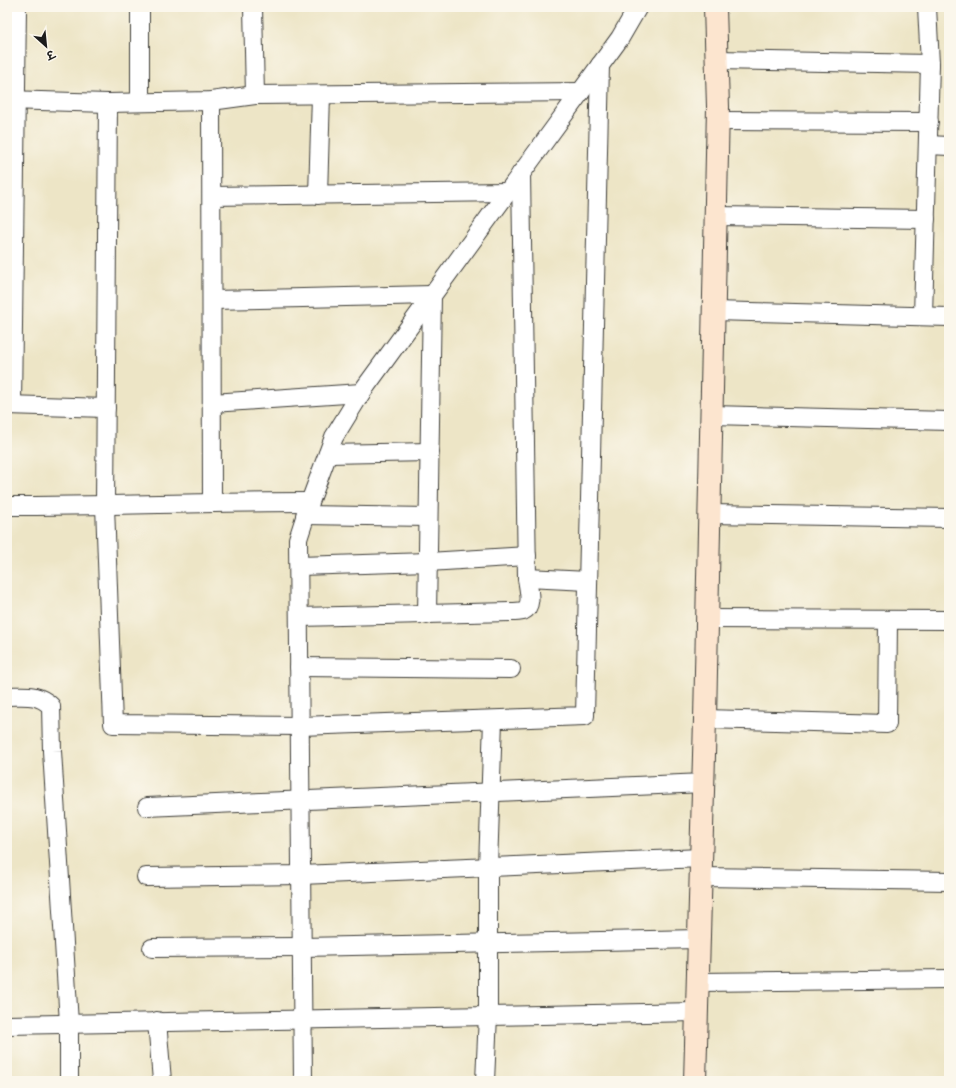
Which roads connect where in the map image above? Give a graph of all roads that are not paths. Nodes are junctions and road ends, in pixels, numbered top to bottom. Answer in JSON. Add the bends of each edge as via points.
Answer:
{"nodes":[{"id":1,"x":18,"y":7,"type":"edge"},
{"id":2,"x":140,"y":7,"type":"edge"},
{"id":3,"x":253,"y":7,"type":"edge"},
{"id":4,"x":638,"y":7,"type":"edge"},
{"id":5,"x":715,"y":7,"type":"edge"},
{"id":6,"x":927,"y":7,"type":"edge"},
{"id":7,"x":717,"y":60,"type":"junction"},
{"id":8,"x":930,"y":64,"type":"junction"},
{"id":9,"x":600,"y":65,"type":"junction"},
{"id":10,"x":580,"y":92,"type":"junction"},
{"id":11,"x":255,"y":95,"type":"junction"},
{"id":12,"x":321,"y":95,"type":"junction"},
{"id":13,"x":11,"y":100,"type":"edge"},
{"id":14,"x":211,"y":101,"type":"junction"},
{"id":15,"x":140,"y":102,"type":"junction"},
{"id":16,"x":108,"y":103,"type":"junction"},
{"id":17,"x":718,"y":121,"type":"junction"},
{"id":18,"x":929,"y":122,"type":"junction"},
{"id":19,"x":928,"y":145,"type":"junction"},
{"id":20,"x":949,"y":146,"type":"edge"},
{"id":21,"x":521,"y":173,"type":"junction"},
{"id":22,"x":508,"y":192,"type":"junction"},
{"id":23,"x":318,"y":195,"type":"junction"},
{"id":24,"x":212,"y":196,"type":"junction"},
{"id":25,"x":11,"y":204,"type":"edge"},
{"id":26,"x":716,"y":216,"type":"junction"},
{"id":27,"x":926,"y":219,"type":"junction"},
{"id":28,"x":432,"y":295,"type":"junction"},
{"id":29,"x":10,"y":300,"type":"edge"},
{"id":30,"x":212,"y":300,"type":"junction"},
{"id":31,"x":714,"y":311,"type":"junction"},
{"id":32,"x":923,"y":316,"type":"junction"},
{"id":33,"x":949,"y":317,"type":"edge"},
{"id":34,"x":361,"y":393,"type":"junction"},
{"id":35,"x":212,"y":403,"type":"junction"},
{"id":36,"x":9,"y":405,"type":"edge"},
{"id":37,"x":106,"y":408,"type":"junction"},
{"id":38,"x":712,"y":415,"type":"junction"},
{"id":39,"x":949,"y":421,"type":"edge"},
{"id":40,"x":430,"y":452,"type":"junction"},
{"id":41,"x":328,"y":454,"type":"junction"},
{"id":42,"x":212,"y":502,"type":"junction"},
{"id":43,"x":7,"y":506,"type":"edge"},
{"id":44,"x":105,"y":506,"type":"junction"},
{"id":45,"x":308,"y":508,"type":"junction"},
{"id":46,"x":710,"y":514,"type":"junction"},
{"id":47,"x":428,"y":517,"type":"junction"},
{"id":48,"x":949,"y":518,"type":"edge"},
{"id":49,"x":527,"y":556,"type":"junction"},
{"id":50,"x":428,"y":562,"type":"junction"},
{"id":51,"x":299,"y":566,"type":"junction"},
{"id":52,"x":527,"y":578,"type":"junction"},
{"id":53,"x":588,"y":581,"type":"junction"},
{"id":54,"x":427,"y":615,"type":"junction"},
{"id":55,"x":298,"y":617,"type":"junction"},
{"id":56,"x":708,"y":619,"type":"junction"},
{"id":57,"x":888,"y":620,"type":"junction"},
{"id":58,"x":949,"y":620,"type":"edge"},
{"id":59,"x":299,"y":667,"type":"junction"},
{"id":60,"x":511,"y":669,"type":"dead end"},
{"id":61,"x":7,"y":696,"type":"edge"},
{"id":62,"x":494,"y":720,"type":"junction"},
{"id":63,"x":705,"y":720,"type":"junction"},
{"id":64,"x":300,"y":726,"type":"junction"},
{"id":65,"x":704,"y":784,"type":"junction"},
{"id":66,"x":492,"y":792,"type":"junction"},
{"id":67,"x":300,"y":801,"type":"junction"},
{"id":68,"x":147,"y":807,"type":"dead end"},
{"id":69,"x":488,"y":867,"type":"junction"},
{"id":70,"x":701,"y":867,"type":"junction"},
{"id":71,"x":301,"y":875,"type":"junction"},
{"id":72,"x":146,"y":877,"type":"dead end"},
{"id":73,"x":949,"y":881,"type":"edge"},
{"id":74,"x":699,"y":939,"type":"junction"},
{"id":75,"x":487,"y":943,"type":"junction"},
{"id":76,"x":302,"y":947,"type":"junction"},
{"id":77,"x":152,"y":948,"type":"dead end"},
{"id":78,"x":949,"y":979,"type":"edge"},
{"id":79,"x":698,"y":982,"type":"junction"},
{"id":80,"x":697,"y":1012,"type":"junction"},
{"id":81,"x":488,"y":1015,"type":"junction"},
{"id":82,"x":302,"y":1019,"type":"junction"},
{"id":83,"x":157,"y":1021,"type":"junction"},
{"id":84,"x":69,"y":1023,"type":"junction"},
{"id":85,"x":7,"y":1025,"type":"edge"},
{"id":86,"x":69,"y":1081,"type":"edge"},
{"id":87,"x":162,"y":1081,"type":"edge"},
{"id":88,"x":303,"y":1081,"type":"edge"},
{"id":89,"x":485,"y":1081,"type":"edge"},
{"id":90,"x":695,"y":1081,"type":"edge"}],
"edges":[{"from":1,"to":13,"type":"street"},
{"from":2,"to":15,"type":"street"},
{"from":3,"to":11,"type":"street"},
{"from":4,"to":9,"type":"street"},
{"from":5,"to":7,"type":"street"},
{"from":6,"to":8,"type":"street"},
{"from":7,"to":8,"type":"street"},
{"from":7,"to":17,"type":"street"},
{"from":8,"to":18,"type":"street"},
{"from":9,"to":10,"type":"street"},
{"from":9,"to":53,"type":"street"},
{"from":10,"to":12,"type":"street"},
{"from":10,"to":21,"type":"street"},
{"from":11,"to":12,"type":"street"},
{"from":11,"to":14,"type":"street"},
{"from":12,"to":23,"type":"street"},
{"from":13,"to":16,"type":"street"},
{"from":13,"to":25,"type":"street"},
{"from":14,"to":15,"type":"street"},
{"from":14,"to":24,"type":"street"},
{"from":15,"to":16,"type":"street"},
{"from":16,"to":37,"type":"street"},
{"from":17,"to":18,"type":"street"},
{"from":17,"to":26,"type":"street"},
{"from":18,"to":19,"type":"street"},
{"from":19,"to":20,"type":"street"},
{"from":19,"to":27,"type":"street"},
{"from":21,"to":22,"type":"street"},
{"from":21,"to":49,"type":"street"},
{"from":22,"to":23,"type":"street"},
{"from":22,"to":28,"type":"street"},
{"from":23,"to":24,"type":"street"},
{"from":24,"to":30,"type":"street"},
{"from":25,"to":29,"type":"street"},
{"from":26,"to":27,"type":"street"},
{"from":26,"to":31,"type":"street"},
{"from":27,"to":32,"type":"street"},
{"from":28,"to":30,"type":"street"},
{"from":28,"to":34,"type":"street"},
{"from":28,"to":40,"type":"street"},
{"from":29,"to":36,"type":"street"},
{"from":30,"to":35,"type":"street"},
{"from":31,"to":32,"type":"street"},
{"from":31,"to":38,"type":"street"},
{"from":32,"to":33,"type":"street"},
{"from":34,"to":35,"type":"street"},
{"from":34,"to":41,"type":"street","via":[[334,437]]},
{"from":35,"to":42,"type":"street"},
{"from":36,"to":37,"type":"street"},
{"from":37,"to":44,"type":"street"},
{"from":38,"to":39,"type":"street"},
{"from":38,"to":46,"type":"street"},
{"from":40,"to":41,"type":"street"},
{"from":40,"to":47,"type":"street"},
{"from":41,"to":45,"type":"street"},
{"from":42,"to":44,"type":"street"},
{"from":42,"to":45,"type":"street"},
{"from":43,"to":44,"type":"street"},
{"from":44,"to":64,"type":"street","via":[[113,724]]},
{"from":45,"to":47,"type":"street"},
{"from":45,"to":51,"type":"street","via":[[298,539]]},
{"from":46,"to":48,"type":"street"},
{"from":46,"to":56,"type":"street"},
{"from":47,"to":50,"type":"street"},
{"from":49,"to":50,"type":"street"},
{"from":49,"to":52,"type":"street"},
{"from":50,"to":51,"type":"street"},
{"from":50,"to":54,"type":"street"},
{"from":51,"to":55,"type":"street"},
{"from":52,"to":53,"type":"street"},
{"from":52,"to":54,"type":"street","via":[[530,602],[522,611]]},
{"from":53,"to":62,"type":"street","via":[[585,716]]},
{"from":54,"to":55,"type":"street"},
{"from":55,"to":59,"type":"street"},
{"from":56,"to":57,"type":"street"},
{"from":56,"to":63,"type":"street"},
{"from":57,"to":58,"type":"street"},
{"from":57,"to":63,"type":"street","via":[[887,724]]},
{"from":59,"to":60,"type":"street"},
{"from":59,"to":64,"type":"street"},
{"from":61,"to":84,"type":"street","via":[[38,696],[51,706]]},
{"from":62,"to":64,"type":"street"},
{"from":62,"to":66,"type":"street"},
{"from":63,"to":65,"type":"street"},
{"from":64,"to":67,"type":"street"},
{"from":65,"to":66,"type":"street"},
{"from":65,"to":70,"type":"street"},
{"from":66,"to":67,"type":"street"},
{"from":66,"to":69,"type":"street"},
{"from":67,"to":68,"type":"street"},
{"from":67,"to":71,"type":"street"},
{"from":69,"to":70,"type":"street"},
{"from":69,"to":71,"type":"street"},
{"from":69,"to":75,"type":"street"},
{"from":70,"to":73,"type":"street"},
{"from":70,"to":74,"type":"street"},
{"from":71,"to":72,"type":"street"},
{"from":71,"to":76,"type":"street"},
{"from":74,"to":75,"type":"street"},
{"from":74,"to":79,"type":"street"},
{"from":75,"to":76,"type":"street"},
{"from":75,"to":81,"type":"street"},
{"from":76,"to":77,"type":"street"},
{"from":76,"to":82,"type":"street"},
{"from":78,"to":79,"type":"street"},
{"from":79,"to":80,"type":"street"},
{"from":80,"to":81,"type":"street"},
{"from":80,"to":90,"type":"street"},
{"from":81,"to":82,"type":"street"},
{"from":81,"to":89,"type":"street"},
{"from":82,"to":83,"type":"street"},
{"from":82,"to":88,"type":"street"},
{"from":83,"to":84,"type":"street"},
{"from":83,"to":87,"type":"street"},
{"from":84,"to":85,"type":"street"},
{"from":84,"to":86,"type":"street"}]}
